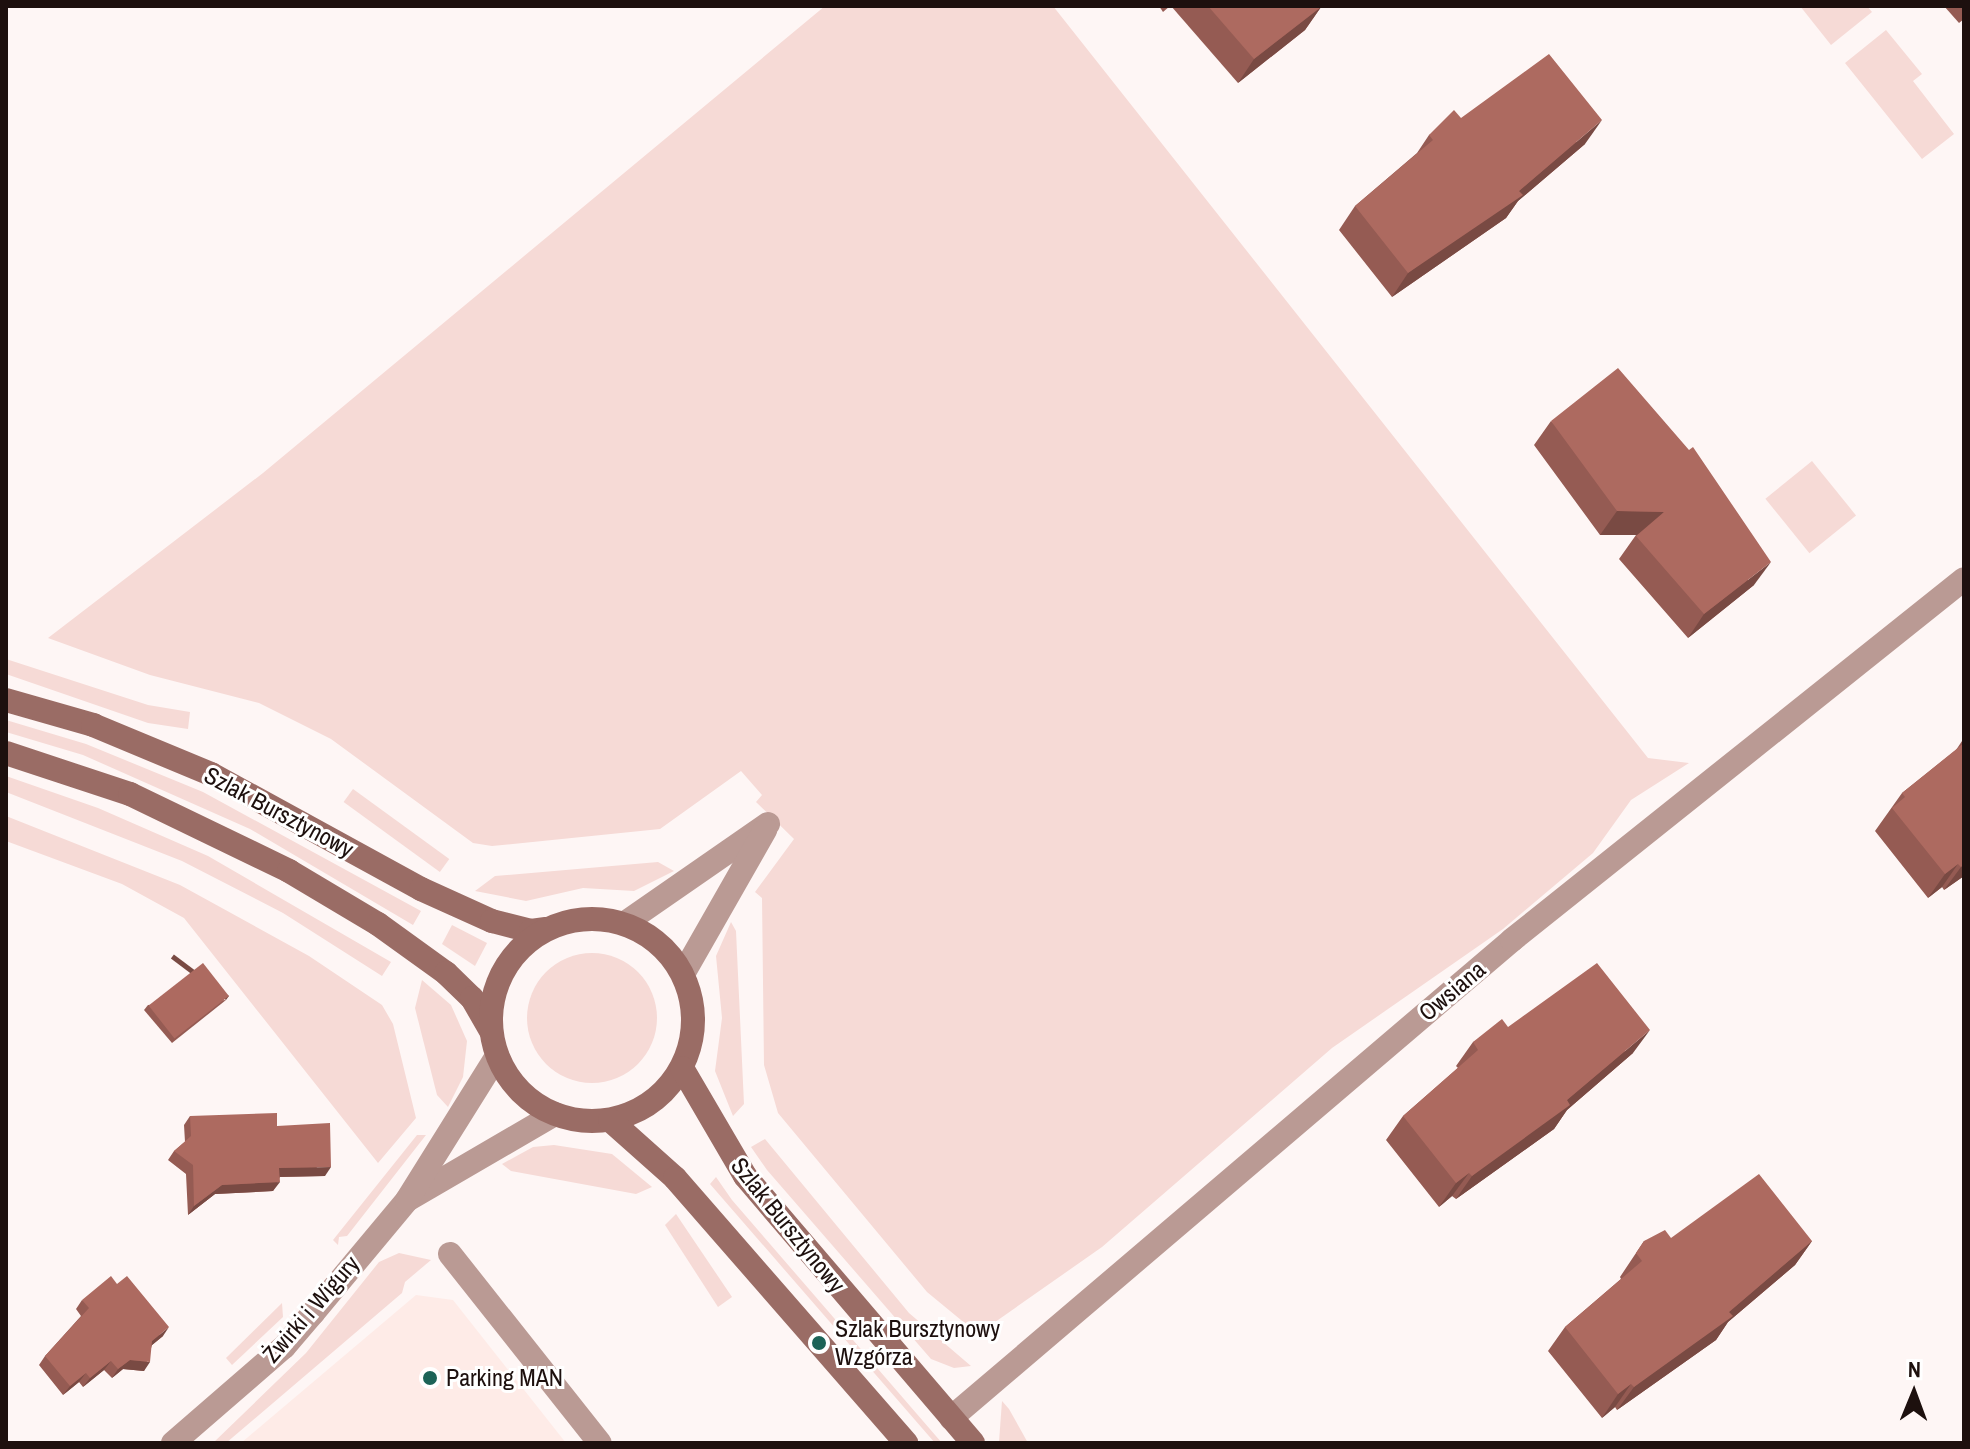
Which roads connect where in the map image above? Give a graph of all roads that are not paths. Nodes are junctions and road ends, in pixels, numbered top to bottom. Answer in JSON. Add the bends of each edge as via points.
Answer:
{"nodes":[{"id":1,"x":1964,"y":579,"type":"edge"},
{"id":2,"x":6,"y":700,"type":"edge"},
{"id":3,"x":6,"y":753,"type":"edge"},
{"id":4,"x":625,"y":923,"type":"junction"},
{"id":5,"x":546,"y":929,"type":"junction"},
{"id":6,"x":683,"y":974,"type":"junction"},
{"id":7,"x":491,"y":1032,"type":"junction"},
{"id":8,"x":497,"y":1056,"type":"junction"},
{"id":9,"x":682,"y":1068,"type":"junction"},
{"id":10,"x":555,"y":1114,"type":"junction"},
{"id":11,"x":610,"y":1120,"type":"junction"},
{"id":12,"x":407,"y":1200,"type":"junction"},
{"id":13,"x":450,"y":1254,"type":"dead end"},
{"id":14,"x":951,"y":1418,"type":"junction"},
{"id":15,"x":173,"y":1443,"type":"edge"},
{"id":16,"x":600,"y":1443,"type":"edge"},
{"id":17,"x":906,"y":1443,"type":"edge"},
{"id":18,"x":973,"y":1443,"type":"edge"}],
"edges":[{"from":1,"to":14,"type":"street","name":"Owsiana","via":[[1512,940]]},
{"from":2,"to":5,"type":"main road","name":"Szlak Bursztynowy","via":[[93,725],[211,774],[421,889],[492,921],[520,930]]},
{"from":3,"to":7,"type":"main road","name":"Szlak Bursztynowy","via":[[130,794],[289,871],[378,924],[446,973],[472,998]]},
{"from":4,"to":5,"type":"main road","via":[[598,918]]},
{"from":4,"to":6,"type":"main road","via":[[649,935]]},
{"from":4,"to":6,"type":"street","via":[[768,824]]},
{"from":5,"to":7,"type":"main road","via":[[525,943],[497,983]]},
{"from":6,"to":9,"type":"main road","via":[[694,1021]]},
{"from":7,"to":8,"type":"main road"},
{"from":8,"to":10,"type":"main road","via":[[520,1091]]},
{"from":8,"to":12,"type":"street","name":"Żwirki i Wigury"},
{"from":9,"to":11,"type":"main road","via":[[652,1102]]},
{"from":9,"to":14,"type":"main road","name":"Szlak Bursztynowy","via":[[745,1176]]},
{"from":10,"to":11,"type":"main road"},
{"from":10,"to":12,"type":"street","name":"Żwirki i Wigury"},
{"from":11,"to":17,"type":"main road","via":[[675,1178]]},
{"from":12,"to":15,"type":"street","name":"Żwirki i Wigury","via":[[284,1347]]},
{"from":13,"to":16,"type":"street"},
{"from":14,"to":18,"type":"main road","name":"Szlak Bursztynowy"}]}
